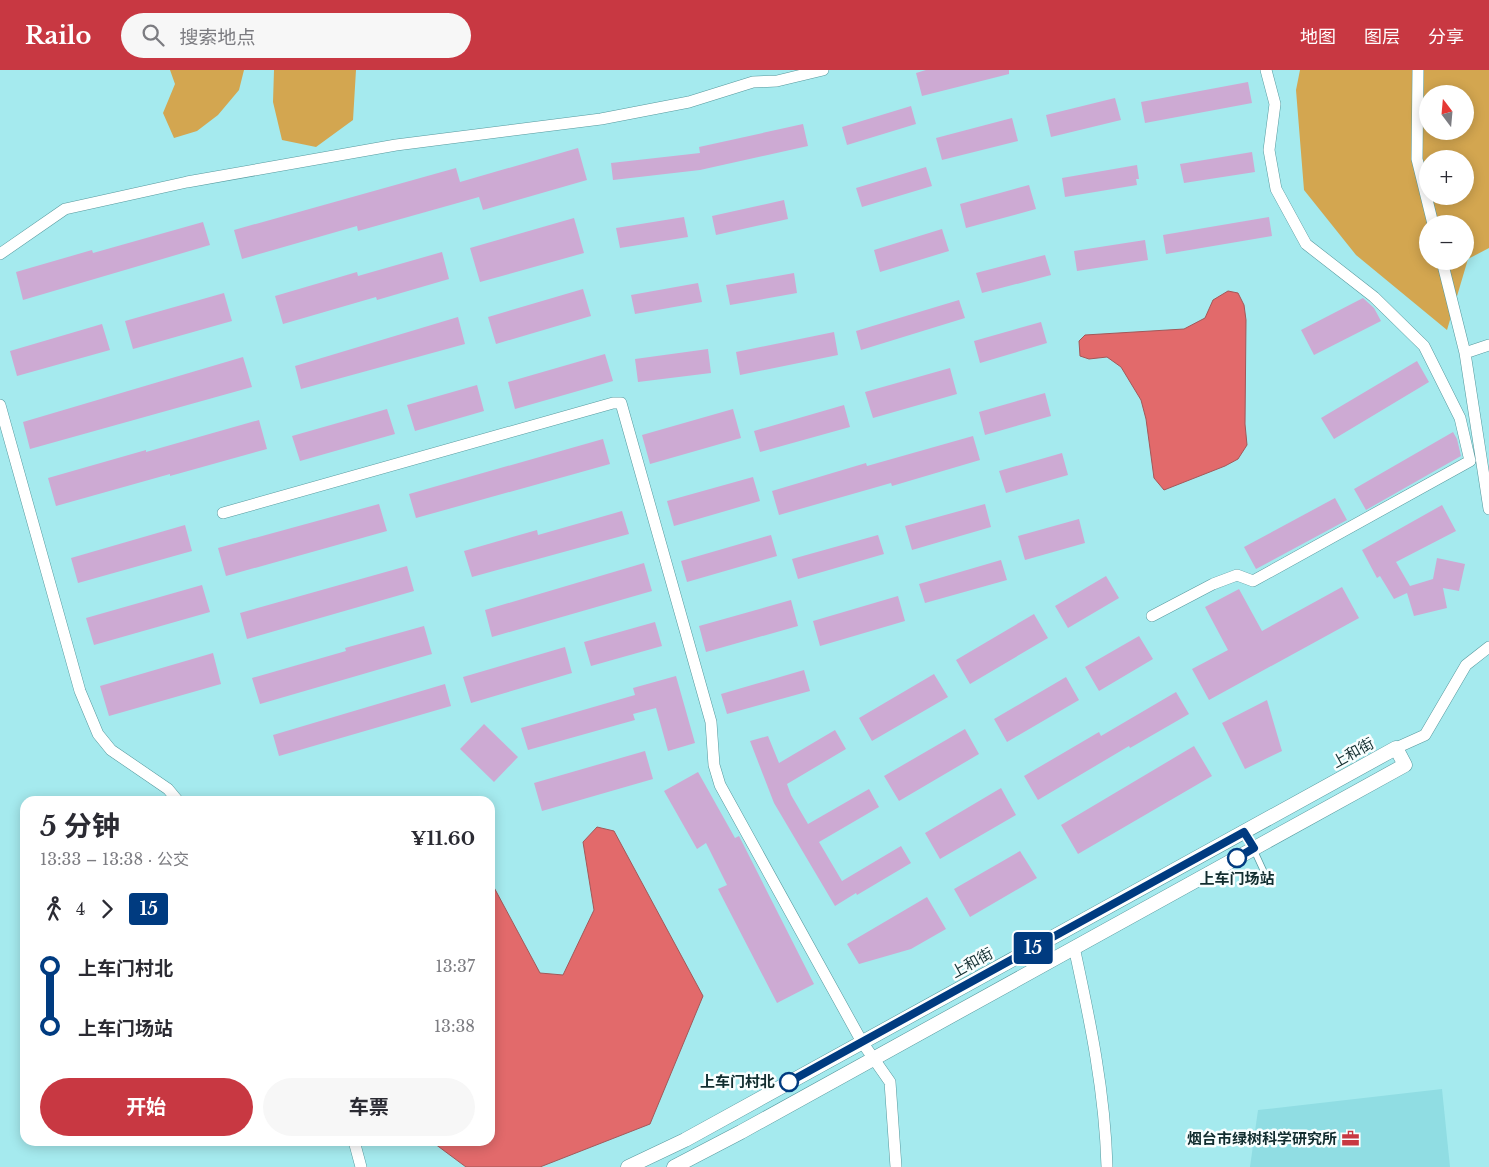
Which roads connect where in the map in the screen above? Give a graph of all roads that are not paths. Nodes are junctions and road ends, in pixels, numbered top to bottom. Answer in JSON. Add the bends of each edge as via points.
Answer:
{"nodes":[{"id":1,"x":752,"y":70,"type":"edge"},
{"id":2,"x":823,"y":70,"type":"edge"},
{"id":3,"x":1266,"y":70,"type":"edge"},
{"id":4,"x":1418,"y":70,"type":"edge"},
{"id":5,"x":753,"y":82,"type":"junction"},
{"id":6,"x":1431,"y":215,"type":"edge"},
{"id":7,"x":0,"y":254,"type":"edge"},
{"id":8,"x":1444,"y":270,"type":"edge"},
{"id":9,"x":1489,"y":345,"type":"edge"},
{"id":10,"x":1465,"y":353,"type":"junction"},
{"id":11,"x":0,"y":405,"type":"edge"},
{"id":12,"x":1489,"y":509,"type":"edge"},
{"id":13,"x":223,"y":512,"type":"dead end"},
{"id":14,"x":1152,"y":616,"type":"dead end"},
{"id":15,"x":1489,"y":647,"type":"edge"},
{"id":16,"x":1396,"y":748,"type":"junction"},
{"id":17,"x":174,"y":796,"type":"edge"},
{"id":18,"x":1244,"y":832,"type":"junction"},
{"id":19,"x":1254,"y":848,"type":"junction"},
{"id":20,"x":1265,"y":874,"type":"dead end"},
{"id":21,"x":1074,"y":948,"type":"junction"},
{"id":22,"x":862,"y":1042,"type":"junction"},
{"id":23,"x":873,"y":1058,"type":"junction"},
{"id":24,"x":355,"y":1146,"type":"edge"},
{"id":25,"x":361,"y":1167,"type":"edge"},
{"id":26,"x":628,"y":1167,"type":"edge"},
{"id":27,"x":674,"y":1167,"type":"edge"},
{"id":28,"x":896,"y":1167,"type":"edge"},
{"id":29,"x":1107,"y":1167,"type":"edge"}],
"edges":[{"from":1,"to":5,"type":"street"},
{"from":2,"to":5,"type":"street","via":[[777,81]]},
{"from":3,"to":14,"type":"street","via":[[1275,104],[1269,150],[1276,189],[1306,244],[1374,297],[1424,346],[1460,418],[1470,461],[1253,581],[1237,575]]},
{"from":4,"to":6,"type":"street","via":[[1417,159]]},
{"from":5,"to":7,"type":"street","via":[[689,102],[601,119],[396,145],[187,182],[65,208]]},
{"from":8,"to":10,"type":"street"},
{"from":9,"to":10,"type":"street"},
{"from":10,"to":12,"type":"street"},
{"from":11,"to":17,"type":"street","via":[[80,691],[98,734],[112,750]]},
{"from":13,"to":22,"type":"street","via":[[613,402],[621,403],[711,722],[714,765],[720,785]]},
{"from":15,"to":16,"type":"street","via":[[1466,665],[1426,735]]},
{"from":16,"to":18,"type":"street","name":"上和街"},
{"from":16,"to":19,"type":"street","name":"上和街","via":[[1405,765]]},
{"from":18,"to":19,"type":"lane"},
{"from":18,"to":22,"type":"street","name":"上和街"},
{"from":19,"to":20,"type":"lane"},
{"from":19,"to":21,"type":"street","name":"上和街"},
{"from":21,"to":23,"type":"street","name":"上和街"},
{"from":21,"to":29,"type":"street","via":[[1093,1035],[1106,1132]]},
{"from":22,"to":23,"type":"street"},
{"from":22,"to":26,"type":"street","name":"上和街","via":[[685,1140]]},
{"from":23,"to":27,"type":"street","name":"上和街"},
{"from":23,"to":28,"type":"street","via":[[890,1082]]},
{"from":24,"to":25,"type":"street"}]}
